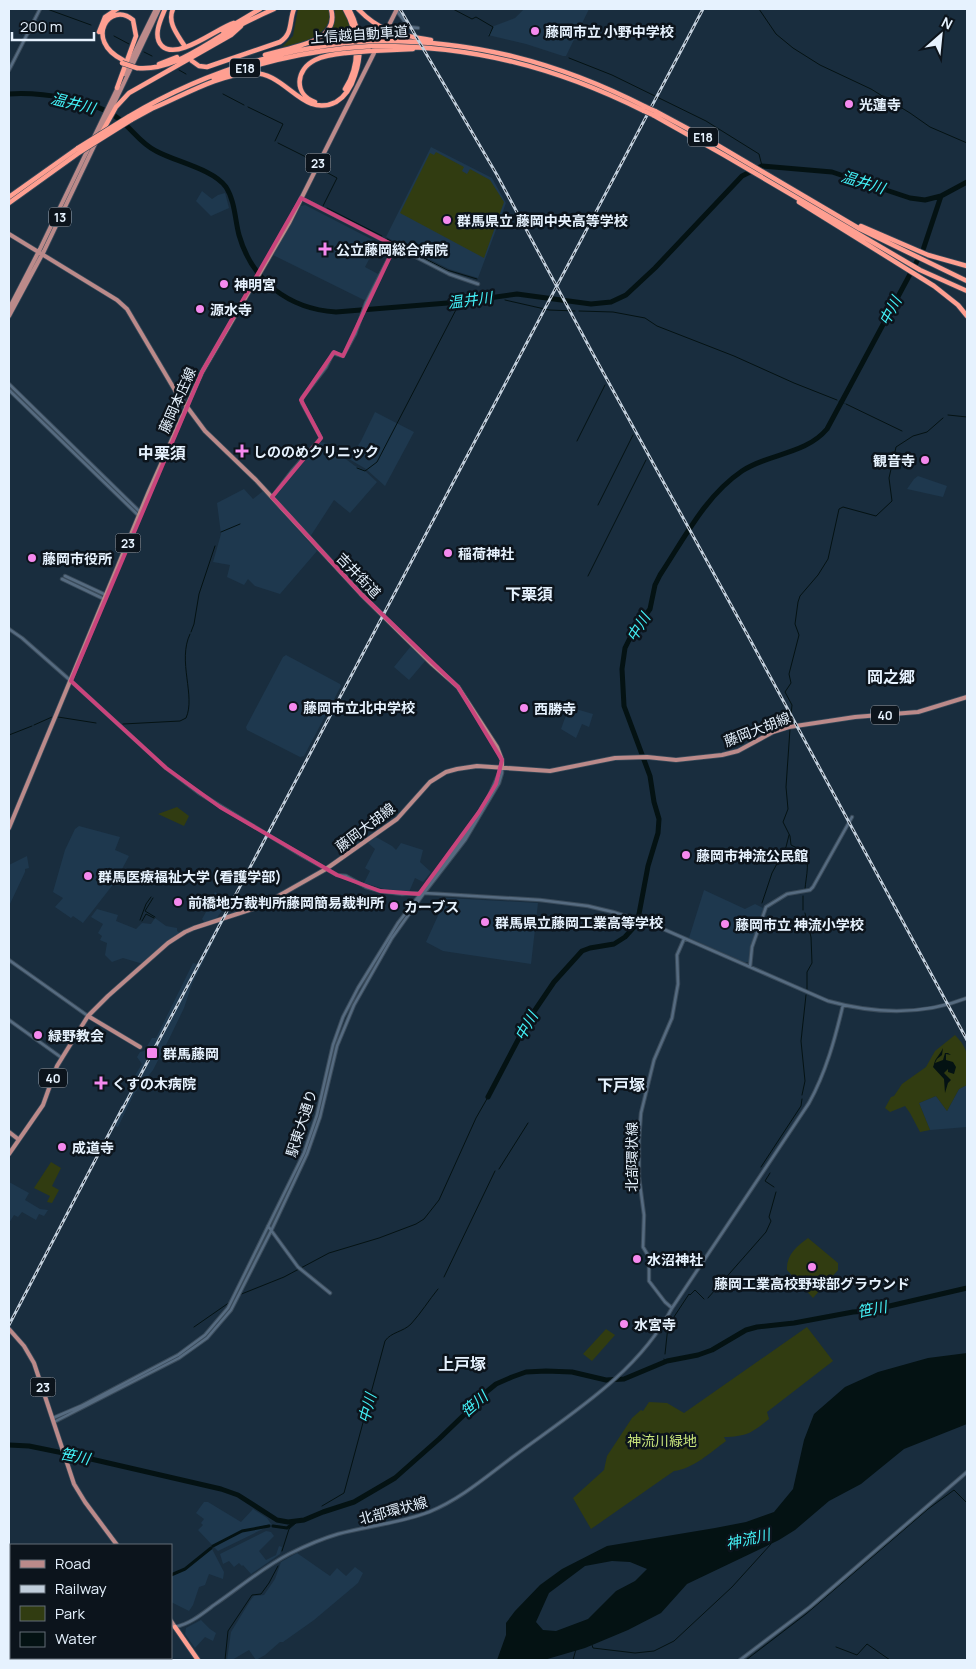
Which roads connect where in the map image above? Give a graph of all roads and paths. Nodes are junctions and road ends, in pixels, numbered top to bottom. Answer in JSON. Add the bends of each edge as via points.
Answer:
{"nodes":[{"id":1,"x":40,"y":9,"type":"edge"},
{"id":2,"x":117,"y":9,"type":"edge"},
{"id":3,"x":157,"y":9,"type":"edge"},
{"id":4,"x":165,"y":9,"type":"edge"},
{"id":5,"x":173,"y":9,"type":"edge"},
{"id":6,"x":260,"y":9,"type":"edge"},
{"id":7,"x":273,"y":9,"type":"edge"},
{"id":8,"x":294,"y":9,"type":"edge"},
{"id":9,"x":331,"y":9,"type":"edge"},
{"id":10,"x":345,"y":9,"type":"edge"},
{"id":11,"x":349,"y":9,"type":"edge"},
{"id":12,"x":358,"y":9,"type":"edge"},
{"id":13,"x":396,"y":9,"type":"edge"},
{"id":14,"x":238,"y":21,"type":"junction"},
{"id":15,"x":241,"y":26,"type":"junction"},
{"id":16,"x":387,"y":28,"type":"tunnel mouth"},
{"id":17,"x":418,"y":28,"type":"dead end"},
{"id":18,"x":184,"y":45,"type":"dead end"},
{"id":19,"x":346,"y":48,"type":"junction"},
{"id":20,"x":372,"y":48,"type":"junction"},
{"id":21,"x":494,"y":51,"type":"junction"},
{"id":22,"x":192,"y":61,"type":"dead end"},
{"id":23,"x":122,"y":62,"type":"junction"},
{"id":24,"x":137,"y":66,"type":"junction"},
{"id":25,"x":9,"y":70,"type":"edge"},
{"id":26,"x":222,"y":71,"type":"junction"},
{"id":27,"x":117,"y":88,"type":"junction"},
{"id":28,"x":151,"y":109,"type":"junction"},
{"id":29,"x":645,"y":109,"type":"junction"},
{"id":30,"x":109,"y":113,"type":"junction"},
{"id":31,"x":129,"y":118,"type":"junction"},
{"id":32,"x":94,"y":146,"type":"joint"},
{"id":33,"x":79,"y":150,"type":"junction"},
{"id":34,"x":747,"y":165,"type":"junction"},
{"id":35,"x":9,"y":197,"type":"edge"},
{"id":36,"x":301,"y":198,"type":"junction"},
{"id":37,"x":9,"y":203,"type":"edge"},
{"id":38,"x":814,"y":205,"type":"junction"},
{"id":39,"x":820,"y":209,"type":"junction"},
{"id":40,"x":9,"y":234,"type":"edge"},
{"id":41,"x":395,"y":246,"type":"junction"},
{"id":42,"x":40,"y":254,"type":"junction"},
{"id":43,"x":967,"y":266,"type":"edge"},
{"id":44,"x":967,"y":282,"type":"edge"},
{"id":45,"x":478,"y":284,"type":"dead end"},
{"id":46,"x":967,"y":291,"type":"edge"},
{"id":47,"x":9,"y":309,"type":"edge"},
{"id":48,"x":9,"y":316,"type":"edge"},
{"id":49,"x":967,"y":316,"type":"edge"},
{"id":50,"x":9,"y":384,"type":"edge"},
{"id":51,"x":9,"y":390,"type":"edge"},
{"id":52,"x":186,"y":406,"type":"junction"},
{"id":53,"x":272,"y":497,"type":"junction"},
{"id":54,"x":140,"y":514,"type":"junction"},
{"id":55,"x":65,"y":576,"type":"dead end"},
{"id":56,"x":62,"y":579,"type":"dead end"},
{"id":57,"x":105,"y":597,"type":"junction"},
{"id":58,"x":9,"y":629,"type":"edge"},
{"id":59,"x":71,"y":681,"type":"junction"},
{"id":60,"x":967,"y":697,"type":"edge"},
{"id":61,"x":502,"y":768,"type":"junction"},
{"id":62,"x":852,"y":817,"type":"dead end"},
{"id":63,"x":9,"y":828,"type":"edge"},
{"id":64,"x":326,"y":869,"type":"junction"},
{"id":65,"x":424,"y":893,"type":"junction"},
{"id":66,"x":419,"y":894,"type":"junction"},
{"id":67,"x":684,"y":939,"type":"junction"},
{"id":68,"x":9,"y":960,"type":"edge"},
{"id":69,"x":750,"y":968,"type":"junction"},
{"id":70,"x":967,"y":998,"type":"edge"},
{"id":71,"x":844,"y":1005,"type":"junction"},
{"id":72,"x":88,"y":1016,"type":"junction"},
{"id":73,"x":9,"y":1020,"type":"edge"},
{"id":74,"x":140,"y":1047,"type":"dead end"},
{"id":75,"x":62,"y":1058,"type":"junction"},
{"id":76,"x":9,"y":1132,"type":"edge"},
{"id":77,"x":18,"y":1139,"type":"junction"},
{"id":78,"x":9,"y":1154,"type":"edge"},
{"id":79,"x":268,"y":1226,"type":"junction"},
{"id":80,"x":271,"y":1230,"type":"junction"},
{"id":81,"x":330,"y":1293,"type":"dead end"},
{"id":82,"x":672,"y":1308,"type":"junction"},
{"id":83,"x":9,"y":1329,"type":"edge"},
{"id":84,"x":54,"y":1420,"type":"junction"},
{"id":85,"x":967,"y":1472,"type":"edge"},
{"id":86,"x":116,"y":1544,"type":"edge"},
{"id":87,"x":172,"y":1628,"type":"edge"},
{"id":88,"x":198,"y":1660,"type":"edge"},
{"id":89,"x":740,"y":1660,"type":"edge"}],
"edges":[{"from":1,"to":25,"type":"street"},
{"from":2,"to":23,"type":"highway","via":[[103,20],[99,36],[107,52]]},
{"from":3,"to":27,"type":"main road","number":"13"},
{"from":3,"to":30,"type":"main road","number":"13"},
{"from":4,"to":14,"type":"highway","via":[[158,36],[163,46],[173,50],[189,46]]},
{"from":5,"to":18,"type":"highway","via":[[172,21]]},
{"from":6,"to":14,"type":"highway"},
{"from":7,"to":15,"type":"highway"},
{"from":8,"to":22,"type":"highway","via":[[290,31],[280,42],[206,67]]},
{"from":9,"to":26,"type":"highway","via":[[332,25],[321,37]]},
{"from":10,"to":19,"type":"highway","via":[[356,45],[350,81],[343,92],[331,101],[316,102],[305,97],[299,84],[304,68]]},
{"from":11,"to":28,"type":"highway","via":[[358,34],[359,59],[352,85],[335,102],[310,104],[274,78],[251,73],[212,82]]},
{"from":12,"to":21,"type":"highway","via":[[376,25],[394,34]]},
{"from":13,"to":16,"type":"main road"},
{"from":13,"to":17,"type":"street","via":[[409,27]]},
{"from":14,"to":24,"type":"highway","via":[[172,60]]},
{"from":15,"to":24,"type":"highway","via":[[169,64],[151,68]]},
{"from":15,"to":30,"type":"highway","via":[[231,35],[135,89]]},
{"from":19,"to":20,"type":"highway","name":"上信越自動車道","number":"E18","bridge":true},
{"from":19,"to":20,"type":"highway","bridge":true},
{"from":19,"to":26,"type":"highway","name":"上信越自動車道","number":"E18","via":[[293,51]]},
{"from":19,"to":28,"type":"highway","name":"上信越自動車道","number":"E18","via":[[251,66],[199,85]]},
{"from":20,"to":21,"type":"highway","name":"上信越自動車道","number":"E18","via":[[428,42]]},
{"from":20,"to":29,"type":"highway","name":"上信越自動車道","number":"E18","via":[[472,52],[509,60],[553,72]]},
{"from":20,"to":36,"type":"main road","name":"藤岡本庄線","number":"23"},
{"from":21,"to":29,"type":"highway","name":"上信越自動車道","number":"E18","via":[[574,74]]},
{"from":23,"to":24,"type":"highway","bridge":true},
{"from":23,"to":27,"type":"highway","via":[[108,49],[102,37],[106,21],[118,14],[125,14],[133,20],[136,36]]},
{"from":26,"to":31,"type":"highway","name":"上信越自動車道","number":"E18","via":[[174,91]]},
{"from":27,"to":30,"type":"main road","number":"13"},
{"from":28,"to":31,"type":"highway","name":"上信越自動車道","number":"E18"},
{"from":29,"to":34,"type":"highway","name":"上信越自動車道","number":"E18","bridge":true},
{"from":30,"to":32,"type":"highway"},
{"from":30,"to":42,"type":"main road","number":"13"},
{"from":31,"to":33,"type":"highway","name":"上信越自動車道","number":"E18","bridge":true},
{"from":32,"to":42,"type":"main road","number":"13"},
{"from":33,"to":35,"type":"highway","name":"上信越自動車道","number":"E18"},
{"from":33,"to":37,"type":"highway","name":"上信越自動車道","number":"E18"},
{"from":34,"to":38,"type":"highway","name":"上信越自動車道","number":"E18"},
{"from":34,"to":38,"type":"highway","name":"上信越自動車道","number":"E18","via":[[757,174]]},
{"from":36,"to":41,"type":"street"},
{"from":36,"to":52,"type":"main road","name":"藤岡本庄線","number":"23","via":[[208,359]]},
{"from":38,"to":39,"type":"highway"},
{"from":39,"to":43,"type":"highway","via":[[890,240]]},
{"from":39,"to":44,"type":"highway"},
{"from":39,"to":46,"type":"highway","via":[[920,270]]},
{"from":39,"to":49,"type":"highway","via":[[934,286]]},
{"from":40,"to":42,"type":"main road","name":"吉井街道"},
{"from":41,"to":45,"type":"street","via":[[449,274]]},
{"from":41,"to":53,"type":"street","via":[[343,356],[333,353],[302,398],[321,438]]},
{"from":42,"to":47,"type":"main road","number":"13"},
{"from":42,"to":48,"type":"main road","number":"13"},
{"from":42,"to":52,"type":"main road","name":"吉井街道","via":[[127,309]]},
{"from":50,"to":54,"type":"street"},
{"from":51,"to":54,"type":"street"},
{"from":52,"to":53,"type":"main road","name":"吉井街道","via":[[205,431]]},
{"from":52,"to":54,"type":"main road","name":"藤岡本庄線","number":"23"},
{"from":53,"to":61,"type":"main road","name":"吉井街道","via":[[361,594],[458,687],[497,747]]},
{"from":54,"to":57,"type":"main road","name":"藤岡本庄線","number":"23"},
{"from":55,"to":57,"type":"street"},
{"from":56,"to":57,"type":"street"},
{"from":57,"to":59,"type":"main road","name":"藤岡本庄線","number":"23"},
{"from":58,"to":59,"type":"street"},
{"from":59,"to":63,"type":"main road","name":"藤岡本庄線","number":"23"},
{"from":59,"to":64,"type":"street","via":[[166,768],[199,793]]},
{"from":60,"to":61,"type":"main road","name":"藤岡大胡線","number":"40","via":[[918,712],[789,727],[722,755],[676,760],[609,759],[550,771]]},
{"from":61,"to":64,"type":"main road","name":"藤岡大胡線","number":"40","via":[[470,766],[441,775],[423,788],[397,819]]},
{"from":61,"to":65,"type":"street","name":"駅東大通り","via":[[499,783],[465,840]]},
{"from":61,"to":66,"type":"street","name":"駅東大通り","via":[[463,839]]},
{"from":62,"to":69,"type":"street","via":[[813,888],[787,894],[766,907],[752,947]]},
{"from":64,"to":66,"type":"street","via":[[380,891]]},
{"from":64,"to":72,"type":"main road","name":"藤岡大胡線","number":"40","via":[[259,907],[176,937]]},
{"from":65,"to":66,"type":"street"},
{"from":65,"to":67,"type":"street","via":[[588,906],[635,918]]},
{"from":65,"to":80,"type":"street","name":"駅東大通り","via":[[379,959],[347,1018],[314,1138]]},
{"from":66,"to":79,"type":"street","name":"駅東大通り","via":[[376,957],[343,1017],[307,1144]]},
{"from":67,"to":69,"type":"street"},
{"from":67,"to":82,"type":"street","name":"北部環状線","via":[[677,954],[678,984],[672,1018],[654,1060],[641,1113],[639,1140],[643,1247],[649,1257],[649,1281]]},
{"from":68,"to":72,"type":"street"},
{"from":69,"to":71,"type":"street"},
{"from":70,"to":71,"type":"street","via":[[906,1012],[865,1010]]},
{"from":71,"to":82,"type":"street","via":[[827,1063],[809,1103]]},
{"from":72,"to":74,"type":"main road"},
{"from":72,"to":75,"type":"main road","name":"藤岡大胡線","number":"40"},
{"from":73,"to":75,"type":"street"},
{"from":75,"to":77,"type":"main road","name":"藤岡大胡線","number":"40","via":[[43,1105]]},
{"from":76,"to":77,"type":"main road"},
{"from":77,"to":78,"type":"main road"},
{"from":79,"to":80,"type":"street"},
{"from":79,"to":84,"type":"street","name":"駅東大通り","via":[[235,1295],[205,1335],[178,1355]]},
{"from":80,"to":81,"type":"street","via":[[298,1267]]},
{"from":80,"to":84,"type":"street","name":"駅東大通り","via":[[231,1310],[207,1338],[179,1358]]},
{"from":82,"to":87,"type":"street","name":"北部環状線","via":[[649,1345],[628,1367],[477,1484],[447,1503],[408,1519],[338,1534],[306,1546],[279,1559],[193,1620]]},
{"from":83,"to":84,"type":"main road","number":"23","via":[[32,1359]]},
{"from":84,"to":86,"type":"main road","number":"23","via":[[80,1495]]},
{"from":85,"to":89,"type":"street","via":[[810,1607]]},
{"from":87,"to":88,"type":"highway"}]}
